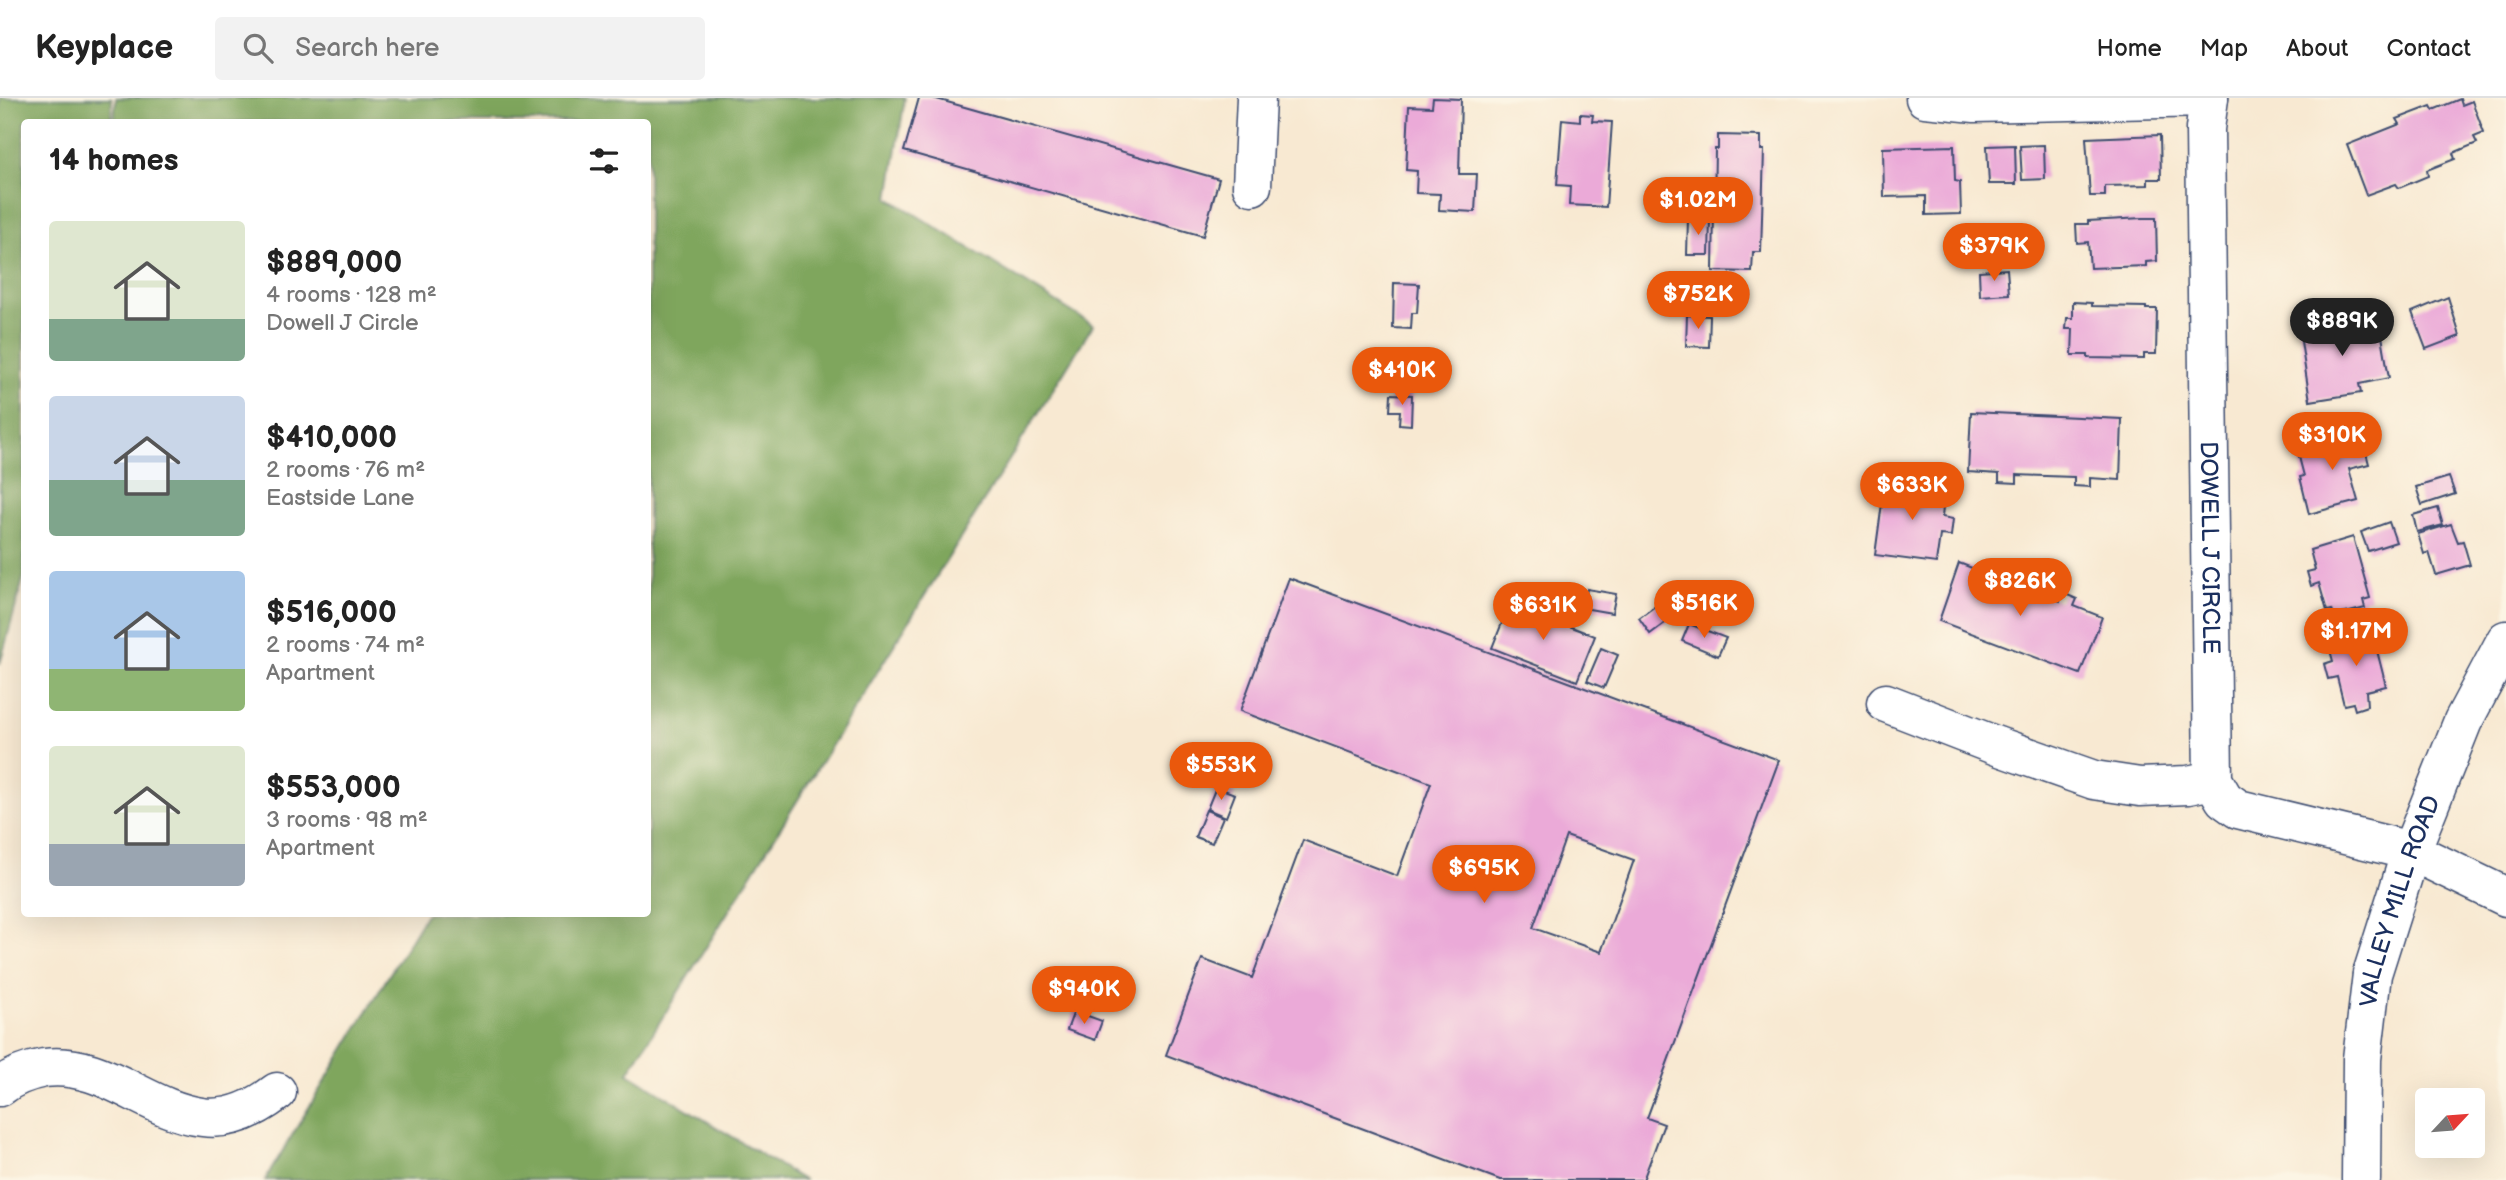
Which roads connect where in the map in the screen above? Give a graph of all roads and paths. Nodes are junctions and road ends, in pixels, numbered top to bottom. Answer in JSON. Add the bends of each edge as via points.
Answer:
{"nodes":[{"id":1,"x":1256,"y":98,"type":"edge"},
{"id":2,"x":1925,"y":98,"type":"edge"},
{"id":3,"x":2209,"y":98,"type":"edge"},
{"id":4,"x":1252,"y":186,"type":"dead end"},
{"id":5,"x":2506,"y":640,"type":"edge"},
{"id":6,"x":1885,"y":703,"type":"dead end"},
{"id":7,"x":2213,"y":780,"type":"junction"},
{"id":8,"x":2411,"y":851,"type":"junction"},
{"id":9,"x":2506,"y":897,"type":"edge"},
{"id":10,"x":0,"y":1087,"type":"edge"},
{"id":11,"x":276,"y":1092,"type":"dead end"},
{"id":12,"x":2361,"y":1180,"type":"edge"}],
"edges":[{"from":1,"to":4,"type":"street"},
{"from":2,"to":3,"type":"street","via":[[1975,103]]},
{"from":3,"to":7,"type":"street","name":"DOWELL J CIRCLE","via":[[2205,129]]},
{"from":5,"to":8,"type":"street","name":"VALLEY MILL ROAD","via":[[2463,721]]},
{"from":6,"to":7,"type":"street","via":[[2094,780],[2140,787]]},
{"from":7,"to":8,"type":"street","via":[[2224,799],[2238,809]]},
{"from":8,"to":9,"type":"street"},
{"from":8,"to":12,"type":"street","name":"VALLEY MILL ROAD","via":[[2372,974],[2362,1059]]},
{"from":10,"to":11,"type":"street","via":[[31,1070],[59,1066],[88,1070],[175,1111],[203,1118],[237,1115]]}]}
